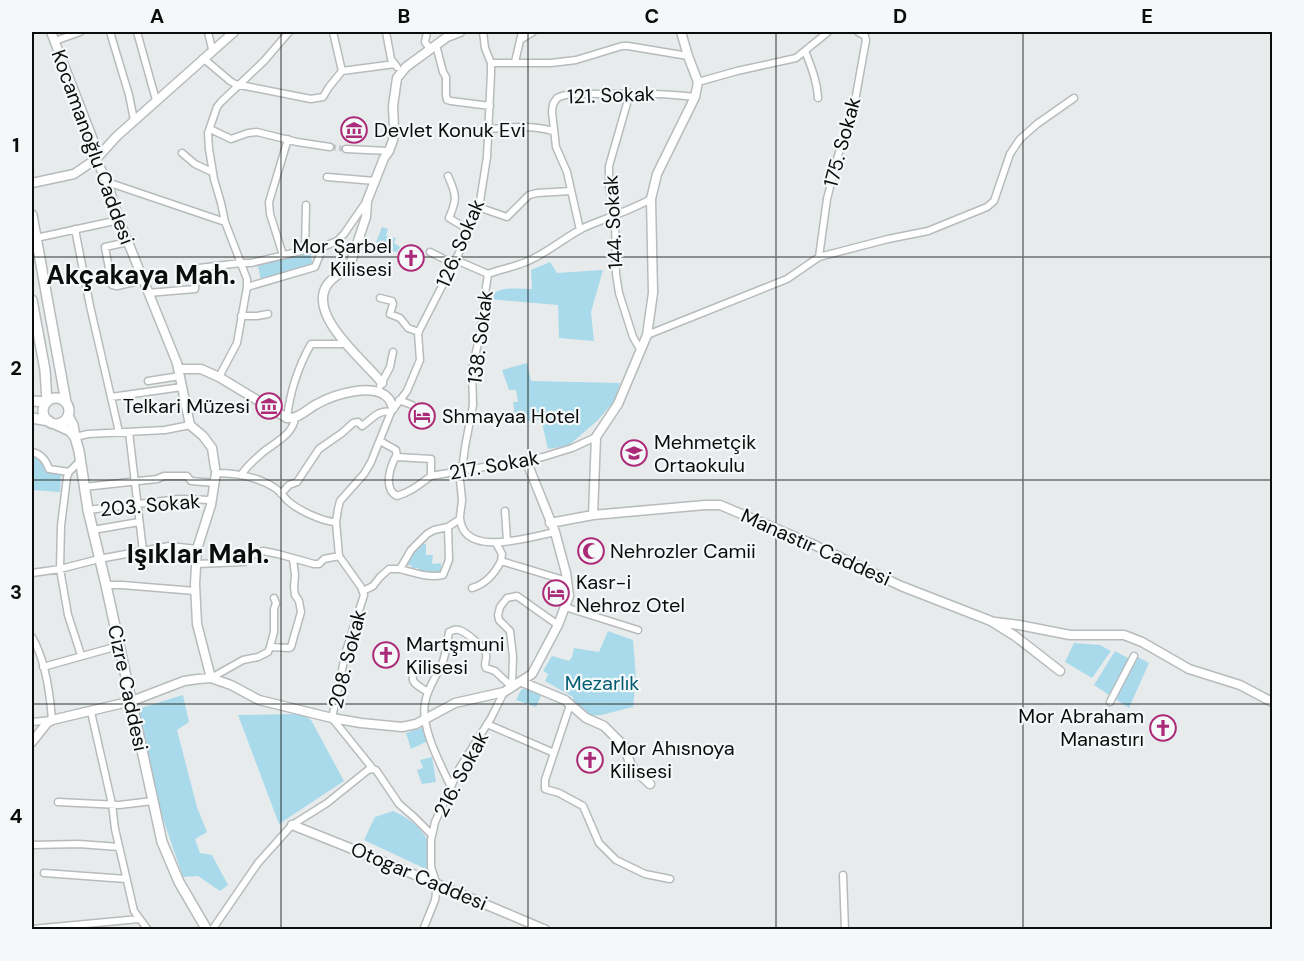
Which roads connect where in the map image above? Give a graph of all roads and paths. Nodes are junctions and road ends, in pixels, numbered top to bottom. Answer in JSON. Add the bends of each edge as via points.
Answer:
{"nodes":[{"id":1,"x":51,"y":32,"type":"edge"},
{"id":2,"x":80,"y":32,"type":"edge"},
{"id":3,"x":110,"y":32,"type":"edge"},
{"id":4,"x":137,"y":32,"type":"edge"},
{"id":5,"x":208,"y":32,"type":"edge"},
{"id":6,"x":234,"y":32,"type":"edge"},
{"id":7,"x":289,"y":32,"type":"edge"},
{"id":8,"x":333,"y":32,"type":"edge"},
{"id":9,"x":386,"y":32,"type":"edge"},
{"id":10,"x":427,"y":32,"type":"edge"},
{"id":11,"x":460,"y":32,"type":"edge"},
{"id":12,"x":483,"y":32,"type":"edge"},
{"id":13,"x":522,"y":32,"type":"edge"},
{"id":14,"x":533,"y":32,"type":"edge"},
{"id":15,"x":681,"y":32,"type":"edge"},
{"id":16,"x":828,"y":32,"type":"edge"},
{"id":17,"x":858,"y":32,"type":"edge"},
{"id":18,"x":55,"y":40,"type":"junction"},
{"id":19,"x":520,"y":40,"type":"junction"},
{"id":20,"x":433,"y":47,"type":"junction"},
{"id":21,"x":212,"y":49,"type":"junction"},
{"id":22,"x":805,"y":51,"type":"junction"},
{"id":23,"x":688,"y":56,"type":"junction"},
{"id":24,"x":203,"y":58,"type":"junction"},
{"id":25,"x":515,"y":62,"type":"junction"},
{"id":26,"x":491,"y":63,"type":"junction"},
{"id":27,"x":395,"y":64,"type":"junction"},
{"id":28,"x":342,"y":71,"type":"junction"},
{"id":29,"x":400,"y":72,"type":"junction"},
{"id":30,"x":698,"y":82,"type":"junction"},
{"id":31,"x":240,"y":86,"type":"junction"},
{"id":32,"x":630,"y":93,"type":"junction"},
{"id":33,"x":695,"y":97,"type":"junction"},
{"id":34,"x":818,"y":98,"type":"dead end"},
{"id":35,"x":1074,"y":98,"type":"dead end"},
{"id":36,"x":156,"y":100,"type":"junction"},
{"id":37,"x":490,"y":106,"type":"junction"},
{"id":38,"x":134,"y":120,"type":"junction"},
{"id":39,"x":210,"y":129,"type":"junction"},
{"id":40,"x":489,"y":129,"type":"junction"},
{"id":41,"x":553,"y":131,"type":"junction"},
{"id":42,"x":288,"y":139,"type":"junction"},
{"id":43,"x":330,"y":147,"type":"tunnel mouth"},
{"id":44,"x":346,"y":149,"type":"tunnel mouth"},
{"id":45,"x":389,"y":152,"type":"junction"},
{"id":46,"x":182,"y":153,"type":"dead end"},
{"id":47,"x":96,"y":159,"type":"junction"},
{"id":48,"x":212,"y":172,"type":"junction"},
{"id":49,"x":448,"y":176,"type":"dead end"},
{"id":50,"x":327,"y":177,"type":"dead end"},
{"id":51,"x":375,"y":181,"type":"junction"},
{"id":52,"x":107,"y":182,"type":"junction"},
{"id":53,"x":32,"y":183,"type":"edge"},
{"id":54,"x":571,"y":191,"type":"junction"},
{"id":55,"x":651,"y":199,"type":"junction"},
{"id":56,"x":367,"y":201,"type":"junction"},
{"id":57,"x":306,"y":205,"type":"dead end"},
{"id":58,"x":478,"y":207,"type":"junction"},
{"id":59,"x":615,"y":215,"type":"junction"},
{"id":60,"x":32,"y":216,"type":"edge"},
{"id":61,"x":119,"y":220,"type":"junction"},
{"id":62,"x":225,"y":222,"type":"junction"},
{"id":63,"x":75,"y":229,"type":"junction"},
{"id":64,"x":469,"y":230,"type":"junction"},
{"id":65,"x":580,"y":230,"type":"junction"},
{"id":66,"x":36,"y":238,"type":"junction"},
{"id":67,"x":128,"y":242,"type":"junction"},
{"id":68,"x":323,"y":247,"type":"junction"},
{"id":69,"x":305,"y":250,"type":"junction"},
{"id":70,"x":430,"y":252,"type":"dead end"},
{"id":71,"x":283,"y":255,"type":"junction"},
{"id":72,"x":819,"y":257,"type":"junction"},
{"id":73,"x":455,"y":262,"type":"junction"},
{"id":74,"x":241,"y":263,"type":"junction"},
{"id":75,"x":489,"y":274,"type":"junction"},
{"id":76,"x":143,"y":280,"type":"junction"},
{"id":77,"x":247,"y":287,"type":"junction"},
{"id":78,"x":148,"y":293,"type":"junction"},
{"id":79,"x":380,"y":298,"type":"dead end"},
{"id":80,"x":32,"y":300,"type":"edge"},
{"id":81,"x":33,"y":312,"type":"edge"},
{"id":82,"x":268,"y":314,"type":"dead end"},
{"id":83,"x":241,"y":316,"type":"junction"},
{"id":84,"x":419,"y":332,"type":"junction"},
{"id":85,"x":647,"y":335,"type":"junction"},
{"id":86,"x":345,"y":344,"type":"junction"},
{"id":87,"x":640,"y":349,"type":"junction"},
{"id":88,"x":393,"y":352,"type":"dead end"},
{"id":89,"x":179,"y":373,"type":"junction"},
{"id":90,"x":219,"y":377,"type":"junction"},
{"id":91,"x":148,"y":381,"type":"dead end"},
{"id":92,"x":47,"y":387,"type":"junction"},
{"id":93,"x":182,"y":387,"type":"junction"},
{"id":94,"x":380,"y":387,"type":"junction"},
{"id":95,"x":111,"y":397,"type":"junction"},
{"id":96,"x":32,"y":401,"type":"edge"},
{"id":97,"x":47,"y":402,"type":"junction"},
{"id":98,"x":66,"y":402,"type":"junction"},
{"id":99,"x":412,"y":405,"type":"dead end"},
{"id":100,"x":394,"y":407,"type":"junction"},
{"id":101,"x":68,"y":416,"type":"junction"},
{"id":102,"x":32,"y":418,"type":"edge"},
{"id":103,"x":291,"y":418,"type":"junction"},
{"id":104,"x":51,"y":422,"type":"junction"},
{"id":105,"x":190,"y":425,"type":"junction"},
{"id":106,"x":119,"y":432,"type":"junction"},
{"id":107,"x":129,"y":432,"type":"junction"},
{"id":108,"x":75,"y":437,"type":"junction"},
{"id":109,"x":596,"y":437,"type":"junction"},
{"id":110,"x":380,"y":441,"type":"junction"},
{"id":111,"x":34,"y":453,"type":"edge"},
{"id":112,"x":396,"y":456,"type":"junction"},
{"id":113,"x":526,"y":460,"type":"junction"},
{"id":114,"x":80,"y":461,"type":"junction"},
{"id":115,"x":460,"y":470,"type":"junction"},
{"id":116,"x":69,"y":472,"type":"junction"},
{"id":117,"x":215,"y":475,"type":"junction"},
{"id":118,"x":241,"y":475,"type":"junction"},
{"id":119,"x":431,"y":476,"type":"junction"},
{"id":120,"x":134,"y":482,"type":"junction"},
{"id":121,"x":84,"y":487,"type":"junction"},
{"id":122,"x":281,"y":494,"type":"junction"},
{"id":123,"x":212,"y":500,"type":"junction"},
{"id":124,"x":136,"y":503,"type":"junction"},
{"id":125,"x":88,"y":510,"type":"junction"},
{"id":126,"x":505,"y":511,"type":"dead end"},
{"id":127,"x":593,"y":515,"type":"junction"},
{"id":128,"x":460,"y":519,"type":"junction"},
{"id":129,"x":140,"y":522,"type":"junction"},
{"id":130,"x":336,"y":522,"type":"junction"},
{"id":131,"x":550,"y":523,"type":"junction"},
{"id":132,"x":448,"y":527,"type":"junction"},
{"id":133,"x":93,"y":530,"type":"junction"},
{"id":134,"x":555,"y":532,"type":"junction"},
{"id":135,"x":507,"y":541,"type":"junction"},
{"id":136,"x":496,"y":543,"type":"junction"},
{"id":137,"x":197,"y":549,"type":"junction"},
{"id":138,"x":143,"y":551,"type":"junction"},
{"id":139,"x":339,"y":556,"type":"junction"},
{"id":140,"x":99,"y":559,"type":"junction"},
{"id":141,"x":292,"y":559,"type":"junction"},
{"id":142,"x":501,"y":561,"type":"junction"},
{"id":143,"x":196,"y":564,"type":"junction"},
{"id":144,"x":60,"y":569,"type":"junction"},
{"id":145,"x":400,"y":569,"type":"junction"},
{"id":146,"x":32,"y":573,"type":"edge"},
{"id":147,"x":567,"y":581,"type":"junction"},
{"id":148,"x":106,"y":585,"type":"junction"},
{"id":149,"x":472,"y":588,"type":"dead end"},
{"id":150,"x":195,"y":591,"type":"junction"},
{"id":151,"x":363,"y":591,"type":"junction"},
{"id":152,"x":274,"y":598,"type":"dead end"},
{"id":153,"x":566,"y":608,"type":"junction"},
{"id":154,"x":991,"y":621,"type":"junction"},
{"id":155,"x":558,"y":625,"type":"junction"},
{"id":156,"x":638,"y":630,"type":"dead end"},
{"id":157,"x":32,"y":638,"type":"edge"},
{"id":158,"x":118,"y":646,"type":"junction"},
{"id":159,"x":270,"y":647,"type":"junction"},
{"id":160,"x":81,"y":656,"type":"junction"},
{"id":161,"x":1134,"y":656,"type":"dead end"},
{"id":162,"x":420,"y":663,"type":"dead end"},
{"id":163,"x":43,"y":666,"type":"junction"},
{"id":164,"x":1060,"y":671,"type":"dead end"},
{"id":165,"x":211,"y":678,"type":"junction"},
{"id":166,"x":522,"y":682,"type":"junction"},
{"id":167,"x":508,"y":689,"type":"junction"},
{"id":168,"x":428,"y":692,"type":"junction"},
{"id":169,"x":132,"y":701,"type":"junction"},
{"id":170,"x":1110,"y":702,"type":"dead end"},
{"id":171,"x":1272,"y":702,"type":"edge"},
{"id":172,"x":570,"y":705,"type":"junction"},
{"id":173,"x":91,"y":712,"type":"junction"},
{"id":174,"x":332,"y":718,"type":"junction"},
{"id":175,"x":425,"y":719,"type":"junction"},
{"id":176,"x":52,"y":720,"type":"junction"},
{"id":177,"x":32,"y":722,"type":"edge"},
{"id":178,"x":487,"y":724,"type":"junction"},
{"id":179,"x":32,"y":742,"type":"edge"},
{"id":180,"x":554,"y":753,"type":"junction"},
{"id":181,"x":373,"y":769,"type":"junction"},
{"id":182,"x":650,"y":784,"type":"dead end"},
{"id":183,"x":451,"y":787,"type":"junction"},
{"id":184,"x":58,"y":801,"type":"dead end"},
{"id":185,"x":153,"y":801,"type":"junction"},
{"id":186,"x":112,"y":804,"type":"junction"},
{"id":187,"x":291,"y":825,"type":"junction"},
{"id":188,"x":432,"y":835,"type":"junction"},
{"id":189,"x":32,"y":845,"type":"edge"},
{"id":190,"x":119,"y":847,"type":"junction"},
{"id":191,"x":44,"y":873,"type":"dead end"},
{"id":192,"x":843,"y":875,"type":"dead end"},
{"id":193,"x":126,"y":879,"type":"junction"},
{"id":194,"x":670,"y":879,"type":"dead end"},
{"id":195,"x":437,"y":885,"type":"junction"},
{"id":196,"x":140,"y":919,"type":"junction"},
{"id":197,"x":32,"y":929,"type":"edge"},
{"id":198,"x":43,"y":929,"type":"edge"},
{"id":199,"x":148,"y":930,"type":"edge"},
{"id":200,"x":207,"y":930,"type":"edge"},
{"id":201,"x":212,"y":930,"type":"edge"},
{"id":202,"x":423,"y":930,"type":"edge"},
{"id":203,"x":546,"y":930,"type":"edge"},
{"id":204,"x":845,"y":930,"type":"edge"}],
"edges":[{"from":1,"to":18,"type":"street","name":"Kocamanoğlu Caddesi"},
{"from":2,"to":18,"type":"street"},
{"from":3,"to":38,"type":"street"},
{"from":4,"to":36,"type":"street"},
{"from":5,"to":21,"type":"street"},
{"from":6,"to":21,"type":"street"},
{"from":7,"to":31,"type":"street"},
{"from":8,"to":28,"type":"street"},
{"from":9,"to":27,"type":"street"},
{"from":10,"to":20,"type":"street","via":[[425,42]]},
{"from":11,"to":20,"type":"street"},
{"from":12,"to":26,"type":"street","name":"126. Sokak"},
{"from":13,"to":19,"type":"street"},
{"from":14,"to":19,"type":"street"},
{"from":15,"to":23,"type":"street"},
{"from":16,"to":22,"type":"street"},
{"from":17,"to":72,"type":"street","name":"175. Sokak","via":[[866,40],[855,101],[827,199]]},
{"from":18,"to":47,"type":"street","name":"Kocamanoğlu Caddesi","via":[[95,145]]},
{"from":19,"to":25,"type":"street"},
{"from":20,"to":29,"type":"street"},
{"from":20,"to":37,"type":"street","via":[[446,77],[447,100]]},
{"from":21,"to":24,"type":"street"},
{"from":22,"to":30,"type":"street","via":[[796,58]]},
{"from":22,"to":34,"type":"street"},
{"from":23,"to":25,"type":"street","via":[[628,45],[576,60]]},
{"from":23,"to":30,"type":"street"},
{"from":24,"to":31,"type":"street"},
{"from":24,"to":36,"type":"street"},
{"from":25,"to":26,"type":"street"},
{"from":26,"to":37,"type":"street","name":"126. Sokak"},
{"from":27,"to":28,"type":"street"},
{"from":27,"to":29,"type":"street"},
{"from":28,"to":31,"type":"street","via":[[318,99]]},
{"from":29,"to":45,"type":"street","via":[[394,89],[393,141]]},
{"from":30,"to":33,"type":"street"},
{"from":31,"to":39,"type":"street","via":[[217,107]]},
{"from":32,"to":33,"type":"street","name":"121. Sokak"},
{"from":32,"to":41,"type":"street","name":"121. Sokak","via":[[569,94],[556,98]]},
{"from":32,"to":59,"type":"street","name":"144. Sokak","via":[[609,166]]},
{"from":33,"to":55,"type":"street","via":[[657,174]]},
{"from":35,"to":72,"type":"street","via":[[1020,139],[1010,154],[994,201],[987,207],[928,231]]},
{"from":36,"to":38,"type":"street"},
{"from":37,"to":40,"type":"street","name":"126. Sokak"},
{"from":38,"to":47,"type":"street"},
{"from":39,"to":42,"type":"street","via":[[231,140],[256,132]]},
{"from":39,"to":48,"type":"street"},
{"from":40,"to":41,"type":"street","via":[[521,126]]},
{"from":40,"to":58,"type":"street","name":"126. Sokak"},
{"from":41,"to":54,"type":"street","name":"121. Sokak"},
{"from":42,"to":43,"type":"street"},
{"from":42,"to":71,"type":"street","via":[[269,202]]},
{"from":44,"to":45,"type":"street"},
{"from":45,"to":51,"type":"street"},
{"from":46,"to":48,"type":"street"},
{"from":47,"to":52,"type":"street","name":"Kocamanoğlu Caddesi"},
{"from":47,"to":53,"type":"street","via":[[74,174]]},
{"from":48,"to":62,"type":"street"},
{"from":49,"to":64,"type":"street","via":[[455,202],[449,218]]},
{"from":50,"to":51,"type":"street"},
{"from":51,"to":56,"type":"street"},
{"from":52,"to":61,"type":"street","name":"Kocamanoğlu Caddesi"},
{"from":52,"to":62,"type":"street"},
{"from":54,"to":58,"type":"street","via":[[529,195],[507,217]]},
{"from":54,"to":65,"type":"street","name":"121. Sokak"},
{"from":55,"to":59,"type":"street"},
{"from":55,"to":85,"type":"street","via":[[653,292]]},
{"from":56,"to":68,"type":"street","via":[[341,238]]},
{"from":56,"to":86,"type":"street","via":[[366,217],[351,262],[327,284],[323,297],[331,324]]},
{"from":57,"to":69,"type":"street"},
{"from":58,"to":64,"type":"street","name":"126. Sokak"},
{"from":59,"to":65,"type":"street"},
{"from":59,"to":87,"type":"street","name":"144. Sokak","via":[[619,293]]},
{"from":60,"to":66,"type":"main road"},
{"from":61,"to":63,"type":"street"},
{"from":61,"to":67,"type":"street","name":"Kocamanoğlu Caddesi"},
{"from":62,"to":74,"type":"street"},
{"from":63,"to":66,"type":"street"},
{"from":63,"to":95,"type":"street"},
{"from":64,"to":73,"type":"street","name":"126. Sokak"},
{"from":65,"to":75,"type":"street","via":[[528,261]]},
{"from":66,"to":98,"type":"main road"},
{"from":67,"to":76,"type":"street","name":"Kocamanoğlu Caddesi"},
{"from":67,"to":76,"type":"street","via":[[105,247],[112,285]]},
{"from":68,"to":69,"type":"street"},
{"from":68,"to":77,"type":"street","via":[[315,267]]},
{"from":69,"to":71,"type":"street"},
{"from":70,"to":73,"type":"street"},
{"from":71,"to":74,"type":"street"},
{"from":72,"to":85,"type":"street","via":[[787,279]]},
{"from":73,"to":75,"type":"street"},
{"from":73,"to":84,"type":"street","name":"126. Sokak"},
{"from":74,"to":77,"type":"street"},
{"from":74,"to":78,"type":"street","via":[[198,268],[195,289]]},
{"from":75,"to":115,"type":"street","name":"138. Sokak"},
{"from":76,"to":78,"type":"street","name":"Kocamanoğlu Caddesi"},
{"from":77,"to":83,"type":"street"},
{"from":78,"to":89,"type":"street","name":"Kocamanoğlu Caddesi"},
{"from":79,"to":84,"type":"street","via":[[392,301],[390,314]]},
{"from":80,"to":81,"type":"main road"},
{"from":81,"to":92,"type":"main road"},
{"from":82,"to":83,"type":"street"},
{"from":83,"to":90,"type":"street","via":[[237,343]]},
{"from":84,"to":100,"type":"street","name":"126. Sokak","via":[[420,360]]},
{"from":85,"to":87,"type":"street"},
{"from":86,"to":94,"type":"street","via":[[374,373]]},
{"from":86,"to":103,"type":"street","via":[[311,344],[289,402]]},
{"from":87,"to":109,"type":"street","via":[[618,404]]},
{"from":88,"to":94,"type":"street"},
{"from":89,"to":90,"type":"street","via":[[201,369]]},
{"from":89,"to":91,"type":"street"},
{"from":89,"to":93,"type":"street","name":"Kocamanoğlu Caddesi"},
{"from":90,"to":103,"type":"street"},
{"from":92,"to":96,"type":"main road","via":[[43,396]]},
{"from":92,"to":97,"type":"main road"},
{"from":93,"to":95,"type":"street"},
{"from":93,"to":105,"type":"street","name":"Kocamanoğlu Caddesi"},
{"from":94,"to":100,"type":"street"},
{"from":94,"to":103,"type":"street","via":[[338,394]]},
{"from":95,"to":106,"type":"street"},
{"from":96,"to":97,"type":"main road"},
{"from":97,"to":98,"type":"main road","via":[[58,398]]},
{"from":97,"to":104,"type":"main road","via":[[44,414]]},
{"from":98,"to":101,"type":"main road"},
{"from":99,"to":100,"type":"street"},
{"from":100,"to":110,"type":"street","name":"126. Sokak"},
{"from":100,"to":122,"type":"street","via":[[378,413],[363,426],[358,422],[349,425],[319,450],[297,482]]},
{"from":101,"to":104,"type":"main road","via":[[60,423]]},
{"from":101,"to":108,"type":"main road","name":"Cizre Caddesi"},
{"from":102,"to":104,"type":"main road"},
{"from":103,"to":118,"type":"street","via":[[293,426],[282,439]]},
{"from":104,"to":108,"type":"main road"},
{"from":105,"to":107,"type":"street"},
{"from":105,"to":117,"type":"street","via":[[212,448]]},
{"from":106,"to":107,"type":"street"},
{"from":106,"to":108,"type":"street"},
{"from":107,"to":120,"type":"street"},
{"from":108,"to":114,"type":"main road","name":"Cizre Caddesi"},
{"from":109,"to":113,"type":"street","name":"217. Sokak"},
{"from":109,"to":127,"type":"street"},
{"from":110,"to":112,"type":"street","via":[[396,450]]},
{"from":110,"to":130,"type":"street","name":"208. Sokak","via":[[364,474],[340,501]]},
{"from":111,"to":116,"type":"street","via":[[46,460],[49,469]]},
{"from":112,"to":119,"type":"street","name":"217. Sokak","via":[[432,459]]},
{"from":112,"to":119,"type":"street","via":[[389,482],[393,494],[404,494]]},
{"from":113,"to":115,"type":"street","name":"217. Sokak"},
{"from":113,"to":131,"type":"street"},
{"from":114,"to":116,"type":"street"},
{"from":114,"to":121,"type":"main road","name":"Cizre Caddesi"},
{"from":115,"to":119,"type":"street","name":"217. Sokak"},
{"from":115,"to":128,"type":"street","name":"138. Sokak"},
{"from":116,"to":144,"type":"street"},
{"from":117,"to":118,"type":"street"},
{"from":117,"to":120,"type":"street","via":[[191,481],[187,476],[164,476]]},
{"from":117,"to":123,"type":"street"},
{"from":118,"to":122,"type":"street"},
{"from":120,"to":121,"type":"street"},
{"from":120,"to":124,"type":"street"},
{"from":121,"to":125,"type":"main road","name":"Cizre Caddesi"},
{"from":122,"to":130,"type":"street","via":[[298,508]]},
{"from":123,"to":124,"type":"street","name":"203. Sokak"},
{"from":123,"to":137,"type":"street"},
{"from":124,"to":125,"type":"street","name":"203. Sokak"},
{"from":124,"to":129,"type":"street"},
{"from":125,"to":133,"type":"main road","name":"Cizre Caddesi"},
{"from":126,"to":135,"type":"street"},
{"from":127,"to":131,"type":"street","name":"Manastır Caddesi"},
{"from":127,"to":154,"type":"street","name":"Manastır Caddesi","via":[[720,506]]},
{"from":128,"to":132,"type":"street"},
{"from":128,"to":136,"type":"street","via":[[467,535],[484,543]]},
{"from":129,"to":133,"type":"street"},
{"from":129,"to":138,"type":"street"},
{"from":130,"to":139,"type":"street","name":"208. Sokak"},
{"from":131,"to":134,"type":"street"},
{"from":132,"to":145,"type":"street","via":[[427,534]]},
{"from":132,"to":145,"type":"street","via":[[449,560],[443,575]]},
{"from":133,"to":140,"type":"main road","name":"Cizre Caddesi"},
{"from":134,"to":135,"type":"street"},
{"from":134,"to":147,"type":"street"},
{"from":135,"to":136,"type":"street"},
{"from":136,"to":142,"type":"street"},
{"from":137,"to":138,"type":"street","via":[[169,546]]},
{"from":137,"to":143,"type":"street"},
{"from":138,"to":140,"type":"street"},
{"from":139,"to":141,"type":"street","via":[[319,564]]},
{"from":139,"to":151,"type":"street","name":"208. Sokak"},
{"from":140,"to":144,"type":"street"},
{"from":140,"to":148,"type":"main road","name":"Cizre Caddesi"},
{"from":141,"to":143,"type":"street","via":[[263,551],[244,562]]},
{"from":141,"to":159,"type":"street","via":[[301,616],[291,647]]},
{"from":142,"to":147,"type":"street"},
{"from":142,"to":149,"type":"street","via":[[493,575]]},
{"from":143,"to":150,"type":"street"},
{"from":144,"to":146,"type":"street"},
{"from":144,"to":160,"type":"street","via":[[68,615]]},
{"from":145,"to":151,"type":"street","via":[[389,569]]},
{"from":147,"to":153,"type":"street"},
{"from":148,"to":150,"type":"street"},
{"from":148,"to":158,"type":"main road","name":"Cizre Caddesi"},
{"from":150,"to":165,"type":"street","via":[[197,624]]},
{"from":151,"to":174,"type":"street","name":"208. Sokak"},
{"from":152,"to":159,"type":"street"},
{"from":153,"to":155,"type":"street"},
{"from":153,"to":156,"type":"street"},
{"from":154,"to":164,"type":"street","name":"Manastır Caddesi"},
{"from":154,"to":171,"type":"street","via":[[1070,635],[1124,635],[1189,669],[1240,685]]},
{"from":155,"to":166,"type":"street","via":[[532,674]]},
{"from":155,"to":167,"type":"street","via":[[517,596],[507,598],[498,615],[510,632],[513,656]]},
{"from":157,"to":163,"type":"street"},
{"from":158,"to":160,"type":"street"},
{"from":158,"to":169,"type":"main road","name":"Cizre Caddesi"},
{"from":159,"to":165,"type":"street","via":[[268,652],[243,660]]},
{"from":160,"to":163,"type":"street"},
{"from":161,"to":170,"type":"street"},
{"from":162,"to":168,"type":"street","via":[[414,671],[414,685]]},
{"from":163,"to":176,"type":"street"},
{"from":165,"to":169,"type":"street","via":[[184,681]]},
{"from":165,"to":174,"type":"street","via":[[259,700]]},
{"from":166,"to":167,"type":"street"},
{"from":166,"to":172,"type":"street"},
{"from":167,"to":168,"type":"street","via":[[495,671],[486,668],[484,650],[467,634],[453,630]]},
{"from":167,"to":175,"type":"street","via":[[455,703]]},
{"from":167,"to":178,"type":"street","name":"216. Sokak"},
{"from":168,"to":175,"type":"street"},
{"from":169,"to":173,"type":"street"},
{"from":169,"to":185,"type":"main road","name":"Cizre Caddesi"},
{"from":172,"to":180,"type":"street"},
{"from":172,"to":182,"type":"street","via":[[604,726],[624,746],[634,769]]},
{"from":173,"to":176,"type":"street"},
{"from":173,"to":186,"type":"street"},
{"from":174,"to":175,"type":"street","via":[[402,727]]},
{"from":174,"to":181,"type":"street"},
{"from":175,"to":183,"type":"street"},
{"from":176,"to":177,"type":"street"},
{"from":176,"to":179,"type":"street"},
{"from":178,"to":180,"type":"street"},
{"from":178,"to":183,"type":"street","name":"216. Sokak"},
{"from":180,"to":194,"type":"street","via":[[545,789],[584,806],[598,843],[616,860],[645,874]]},
{"from":181,"to":187,"type":"street"},
{"from":181,"to":188,"type":"street","via":[[399,804]]},
{"from":183,"to":188,"type":"street","name":"216. Sokak"},
{"from":184,"to":186,"type":"street"},
{"from":185,"to":186,"type":"street"},
{"from":185,"to":200,"type":"main road","name":"Cizre Caddesi","via":[[162,842],[179,882]]},
{"from":186,"to":190,"type":"street"},
{"from":187,"to":195,"type":"street","name":"Otogar Caddesi"},
{"from":187,"to":201,"type":"street","via":[[258,863]]},
{"from":188,"to":195,"type":"street","name":"216. Sokak","via":[[432,867]]},
{"from":189,"to":190,"type":"street"},
{"from":190,"to":193,"type":"street"},
{"from":191,"to":193,"type":"street"},
{"from":192,"to":204,"type":"street"},
{"from":193,"to":196,"type":"street","via":[[134,911]]},
{"from":195,"to":202,"type":"street","name":"216. Sokak"},
{"from":195,"to":203,"type":"street","name":"Otogar Caddesi"},
{"from":196,"to":198,"type":"street"},
{"from":196,"to":199,"type":"street"},
{"from":197,"to":198,"type":"street"}]}
